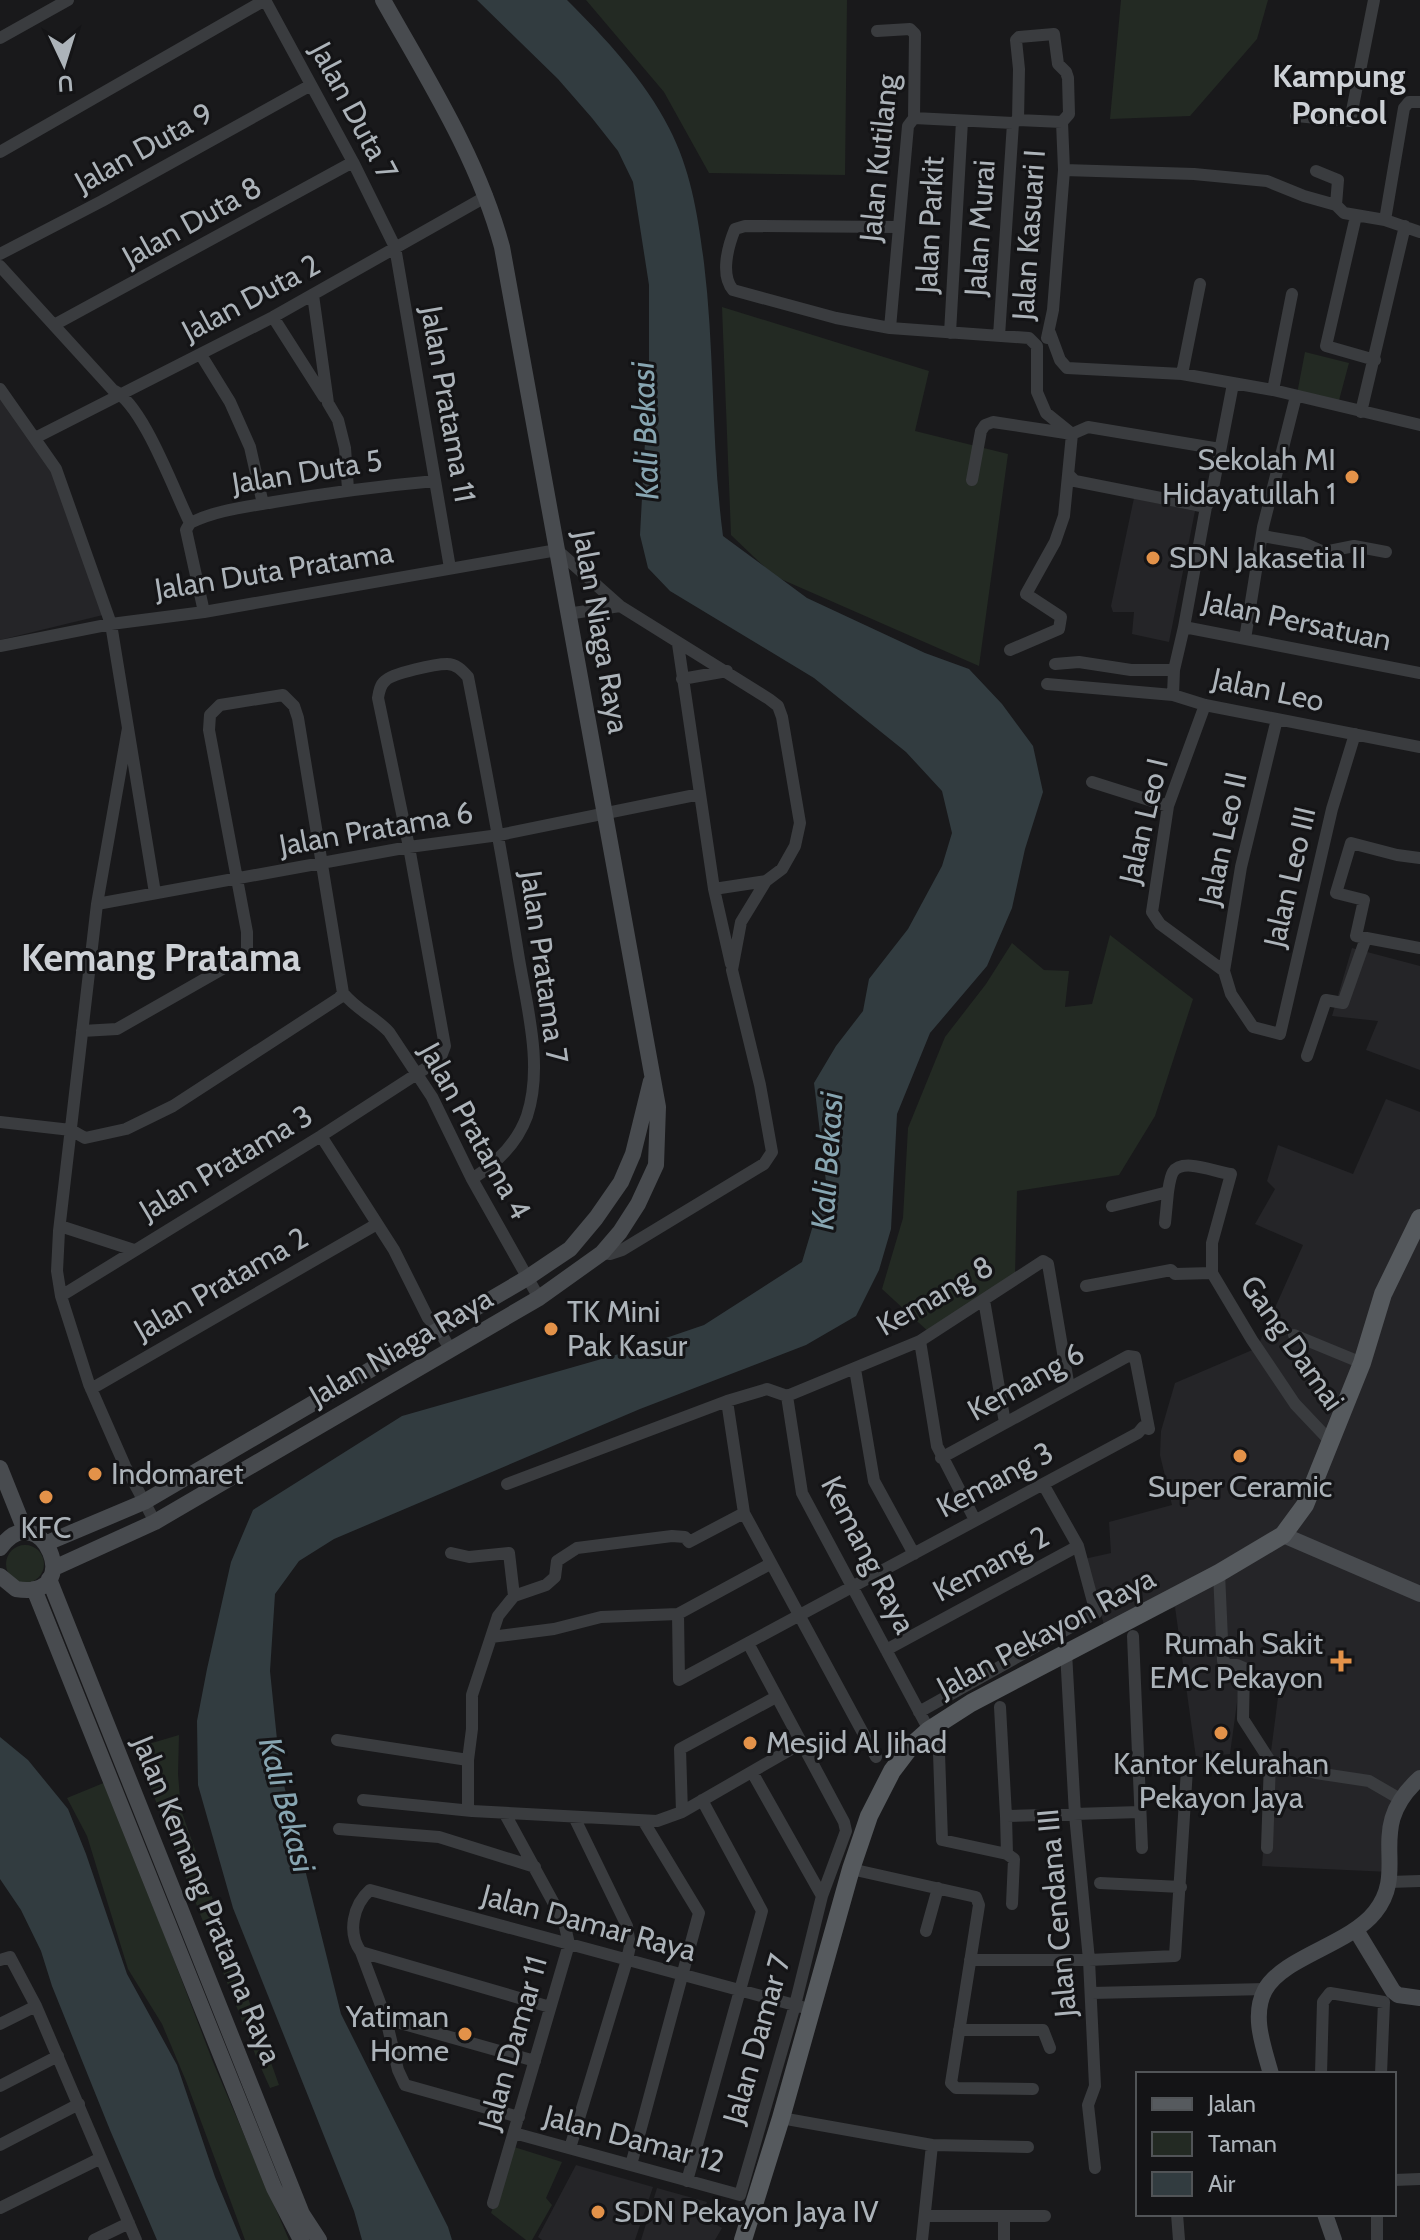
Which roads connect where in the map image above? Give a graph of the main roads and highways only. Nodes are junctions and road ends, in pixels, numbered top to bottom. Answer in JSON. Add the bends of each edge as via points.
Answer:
{"nodes":[{"id":1,"x":1420,"y":1218,"type":"edge"},
{"id":2,"x":743,"y":2240,"type":"edge"}],
"edges":[{"from":1,"to":2,"type":"main road","name":"Jalan Pekayon Raya","via":[[1383,1294],[1362,1363],[1305,1505],[1283,1535],[971,1703],[933,1727],[892,1771],[869,1816],[803,2008],[781,2118]]}]}
